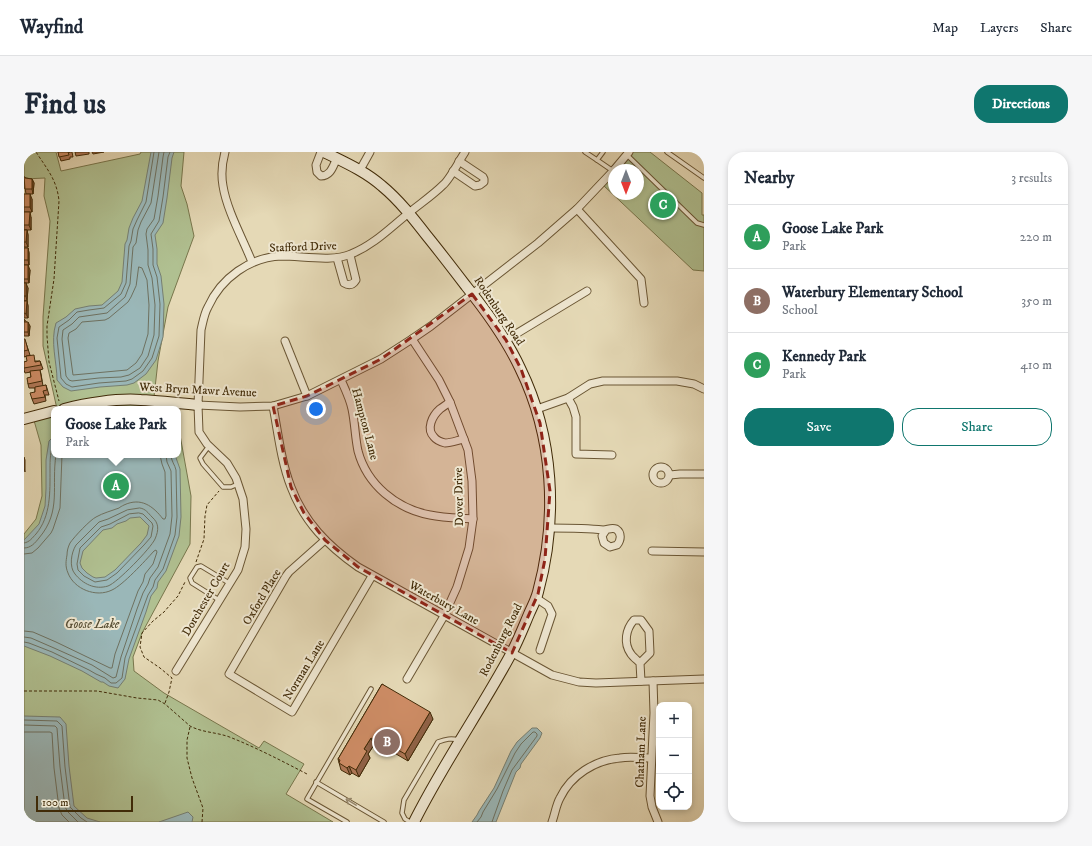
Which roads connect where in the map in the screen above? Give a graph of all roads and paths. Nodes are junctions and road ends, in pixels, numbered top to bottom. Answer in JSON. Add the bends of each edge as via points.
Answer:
{"nodes":[{"id":1,"x":36,"y":152,"type":"edge"},
{"id":2,"x":225,"y":152,"type":"edge"},
{"id":3,"x":323,"y":152,"type":"edge"},
{"id":4,"x":370,"y":152,"type":"edge"},
{"id":5,"x":465,"y":152,"type":"edge"},
{"id":6,"x":585,"y":152,"type":"edge"},
{"id":7,"x":603,"y":152,"type":"edge"},
{"id":8,"x":667,"y":152,"type":"edge"},
{"id":9,"x":699,"y":152,"type":"edge"},
{"id":10,"x":628,"y":154,"type":"edge"},
{"id":11,"x":704,"y":155,"type":"edge"},
{"id":12,"x":337,"y":158,"type":"junction"},
{"id":13,"x":597,"y":160,"type":"junction"},
{"id":14,"x":459,"y":161,"type":"junction"},
{"id":15,"x":619,"y":164,"type":"edge"},
{"id":16,"x":608,"y":166,"type":"edge"},
{"id":17,"x":360,"y":170,"type":"junction"},
{"id":18,"x":453,"y":171,"type":"junction"},
{"id":19,"x":608,"y":176,"type":"edge"},
{"id":20,"x":704,"y":178,"type":"edge"},
{"id":21,"x":577,"y":209,"type":"junction"},
{"id":22,"x":409,"y":213,"type":"junction"},
{"id":23,"x":704,"y":226,"type":"edge"},
{"id":24,"x":350,"y":255,"type":"junction"},
{"id":25,"x":337,"y":258,"type":"junction"},
{"id":26,"x":252,"y":262,"type":"junction"},
{"id":27,"x":588,"y":291,"type":"dead end"},
{"id":28,"x":472,"y":294,"type":"junction"},
{"id":29,"x":644,"y":303,"type":"dead end"},
{"id":30,"x":412,"y":339,"type":"junction"},
{"id":31,"x":506,"y":340,"type":"junction"},
{"id":32,"x":285,"y":341,"type":"dead end"},
{"id":33,"x":341,"y":380,"type":"junction"},
{"id":34,"x":704,"y":389,"type":"edge"},
{"id":35,"x":307,"y":396,"type":"junction"},
{"id":36,"x":568,"y":398,"type":"junction"},
{"id":37,"x":450,"y":402,"type":"junction"},
{"id":38,"x":62,"y":405,"type":"edge"},
{"id":39,"x":198,"y":405,"type":"junction"},
{"id":40,"x":273,"y":406,"type":"junction"},
{"id":41,"x":536,"y":410,"type":"junction"},
{"id":42,"x":51,"y":412,"type":"edge"},
{"id":43,"x":24,"y":420,"type":"edge"},
{"id":44,"x":464,"y":439,"type":"junction"},
{"id":45,"x":209,"y":446,"type":"junction"},
{"id":46,"x":612,"y":455,"type":"dead end"},
{"id":47,"x":704,"y":474,"type":"edge"},
{"id":48,"x":670,"y":475,"type":"dead end"},
{"id":49,"x":238,"y":484,"type":"junction"},
{"id":50,"x":219,"y":490,"type":"dead end"},
{"id":51,"x":473,"y":519,"type":"junction"},
{"id":52,"x":550,"y":528,"type":"junction"},
{"id":53,"x":606,"y":530,"type":"dead end"},
{"id":54,"x":325,"y":540,"type":"junction"},
{"id":55,"x":652,"y":551,"type":"dead end"},
{"id":56,"x":704,"y":552,"type":"edge"},
{"id":57,"x":195,"y":564,"type":"dead end"},
{"id":58,"x":372,"y":576,"type":"junction"},
{"id":59,"x":188,"y":578,"type":"dead end"},
{"id":60,"x":229,"y":583,"type":"junction"},
{"id":61,"x":536,"y":598,"type":"junction"},
{"id":62,"x":219,"y":600,"type":"junction"},
{"id":63,"x":444,"y":616,"type":"junction"},
{"id":64,"x":540,"y":650,"type":"dead end"},
{"id":65,"x":512,"y":653,"type":"junction"},
{"id":66,"x":640,"y":663,"type":"junction"},
{"id":67,"x":176,"y":671,"type":"dead end"},
{"id":68,"x":229,"y":674,"type":"joint"},
{"id":69,"x":407,"y":679,"type":"dead end"},
{"id":70,"x":704,"y":679,"type":"edge"},
{"id":71,"x":641,"y":681,"type":"junction"},
{"id":72,"x":653,"y":681,"type":"junction"},
{"id":73,"x":371,"y":689,"type":"dead end"},
{"id":74,"x":24,"y":690,"type":"edge"},
{"id":75,"x":165,"y":704,"type":"junction"},
{"id":76,"x":190,"y":726,"type":"junction"},
{"id":77,"x":460,"y":740,"type":"junction"},
{"id":78,"x":651,"y":758,"type":"junction"},
{"id":79,"x":307,"y":774,"type":"dead end"},
{"id":80,"x":316,"y":782,"type":"junction"},
{"id":81,"x":202,"y":822,"type":"edge"},
{"id":82,"x":347,"y":822,"type":"edge"},
{"id":83,"x":384,"y":822,"type":"edge"},
{"id":84,"x":410,"y":822,"type":"edge"},
{"id":85,"x":414,"y":822,"type":"edge"},
{"id":86,"x":552,"y":822,"type":"edge"},
{"id":87,"x":658,"y":822,"type":"edge"}],
"edges":[{"from":1,"to":38,"type":"path","via":[[55,183],[59,200],[54,279],[46,336],[49,362]]},
{"from":2,"to":26,"type":"street","via":[[223,186],[228,205]]},
{"from":3,"to":12,"type":"street","name":"Rodenburg Road"},
{"from":3,"to":12,"type":"street","via":[[316,165],[316,172],[321,176],[330,172]]},
{"from":4,"to":17,"type":"street"},
{"from":5,"to":14,"type":"street","name":"Stafford Drive"},
{"from":6,"to":13,"type":"lane"},
{"from":7,"to":13,"type":"lane"},
{"from":8,"to":20,"type":"lane"},
{"from":9,"to":11,"type":"lane"},
{"from":10,"to":15,"type":"street","name":"West Bryn Mawr Avenue"},
{"from":10,"to":23,"type":"lane","via":[[697,223]]},
{"from":12,"to":17,"type":"street","name":"Rodenburg Road"},
{"from":13,"to":16,"type":"lane"},
{"from":14,"to":18,"type":"street","name":"Stafford Drive"},
{"from":14,"to":18,"type":"street","via":[[483,176],[484,182],[475,186]]},
{"from":17,"to":22,"type":"street","name":"Rodenburg Road","via":[[382,186]]},
{"from":18,"to":22,"type":"street","name":"Stafford Drive","via":[[444,184]]},
{"from":19,"to":21,"type":"street","name":"West Bryn Mawr Avenue"},
{"from":21,"to":28,"type":"street","name":"West Bryn Mawr Avenue"},
{"from":21,"to":29,"type":"street","via":[[641,279]]},
{"from":22,"to":24,"type":"street","name":"Stafford Drive","via":[[380,237]]},
{"from":22,"to":28,"type":"street","name":"Rodenburg Road"},
{"from":24,"to":25,"type":"street","name":"Stafford Drive"},
{"from":24,"to":25,"type":"street","via":[[356,280],[351,284],[344,283]]},
{"from":25,"to":26,"type":"street","name":"Stafford Drive","via":[[282,256]]},
{"from":26,"to":39,"type":"street","name":"Stafford Drive","via":[[228,278],[207,308],[201,330]]},
{"from":27,"to":31,"type":"street"},
{"from":28,"to":30,"type":"street","name":"West Bryn Mawr Avenue"},
{"from":28,"to":31,"type":"street","name":"Rodenburg Road"},
{"from":30,"to":33,"type":"street","name":"West Bryn Mawr Avenue"},
{"from":30,"to":37,"type":"street","name":"Dover Drive"},
{"from":31,"to":41,"type":"street","name":"Rodenburg Road","via":[[521,369]]},
{"from":32,"to":35,"type":"street"},
{"from":33,"to":35,"type":"street","name":"West Bryn Mawr Avenue"},
{"from":33,"to":51,"type":"street","name":"Hampton Lane","via":[[352,409],[359,453],[366,470],[379,489],[417,512]]},
{"from":34,"to":36,"type":"street","via":[[677,381],[603,381],[590,384]]},
{"from":35,"to":40,"type":"street","name":"West Bryn Mawr Avenue"},
{"from":36,"to":41,"type":"street"},
{"from":36,"to":46,"type":"street","via":[[576,417],[576,454]]},
{"from":37,"to":44,"type":"street","name":"Dover Drive"},
{"from":37,"to":44,"type":"street","via":[[433,418],[430,426],[432,435],[444,443]]},
{"from":38,"to":39,"type":"street","name":"West Bryn Mawr Avenue","via":[[140,400]]},
{"from":39,"to":40,"type":"street","name":"West Bryn Mawr Avenue"},
{"from":39,"to":45,"type":"street","name":"Dorchester Court","via":[[199,432]]},
{"from":40,"to":54,"type":"street","name":"Waterbury Lane","via":[[291,487],[304,513]]},
{"from":41,"to":52,"type":"street","name":"Rodenburg Road","via":[[548,463]]},
{"from":42,"to":43,"type":"street"},
{"from":44,"to":51,"type":"street","name":"Dover Drive","via":[[472,481]]},
{"from":45,"to":49,"type":"street","name":"Dorchester Court","via":[[227,464]]},
{"from":45,"to":49,"type":"lane","via":[[200,458],[203,464],[223,487]]},
{"from":47,"to":48,"type":"street"},
{"from":49,"to":60,"type":"street","name":"Dorchester Court","via":[[243,499],[245,547],[238,570]]},
{"from":50,"to":57,"type":"path","via":[[207,505],[204,539]]},
{"from":51,"to":63,"type":"street","name":"Dover Drive","via":[[464,566]]},
{"from":52,"to":53,"type":"street"},
{"from":52,"to":61,"type":"street","name":"Rodenburg Road"},
{"from":54,"to":58,"type":"street","name":"Waterbury Lane","via":[[341,556]]},
{"from":54,"to":68,"type":"street","name":"Oxford Place","via":[[286,576]]},
{"from":55,"to":56,"type":"street"},
{"from":58,"to":63,"type":"street","name":"Waterbury Lane"},
{"from":58,"to":68,"type":"street","name":"Norman Lane","via":[[292,712]]},
{"from":59,"to":75,"type":"path","via":[[178,596],[142,633],[140,647],[144,657],[172,678]]},
{"from":60,"to":62,"type":"street","name":"Dorchester Court"},
{"from":60,"to":62,"type":"lane","via":[[201,566],[197,567],[190,578],[192,583]]},
{"from":61,"to":64,"type":"street","via":[[548,606],[552,614]]},
{"from":61,"to":65,"type":"street","name":"Rodenburg Road"},
{"from":62,"to":67,"type":"street","name":"Dorchester Court"},
{"from":63,"to":65,"type":"street","name":"Waterbury Lane"},
{"from":63,"to":69,"type":"street","name":"Dover Drive"},
{"from":65,"to":71,"type":"street","name":"Waterbury Lane","via":[[552,675],[567,680],[596,683]]},
{"from":65,"to":77,"type":"street","name":"Rodenburg Road"},
{"from":66,"to":66,"type":"street","via":[[628,650],[626,636],[634,620],[641,620],[649,631],[650,653]]},
{"from":66,"to":71,"type":"street"},
{"from":70,"to":72,"type":"street","name":"Waterbury Lane"},
{"from":71,"to":72,"type":"street","name":"Waterbury Lane"},
{"from":72,"to":78,"type":"street","name":"Chatham Lane"},
{"from":73,"to":80,"type":"lane"},
{"from":74,"to":75,"type":"path","via":[[97,691],[158,700]]},
{"from":75,"to":76,"type":"path"},
{"from":76,"to":79,"type":"path","via":[[231,737]]},
{"from":76,"to":81,"type":"path","via":[[187,758],[203,808]]},
{"from":77,"to":84,"type":"lane","via":[[451,738],[438,742],[404,800],[402,813]]},
{"from":77,"to":85,"type":"street","name":"Rodenburg Road"},
{"from":78,"to":86,"type":"street","via":[[620,757],[593,765],[569,785],[560,798]]},
{"from":78,"to":87,"type":"street","name":"Chatham Lane","via":[[650,796]]},
{"from":80,"to":82,"type":"lane","via":[[307,799]]},
{"from":83,"to":80,"type":"lane","one_way":true}]}
